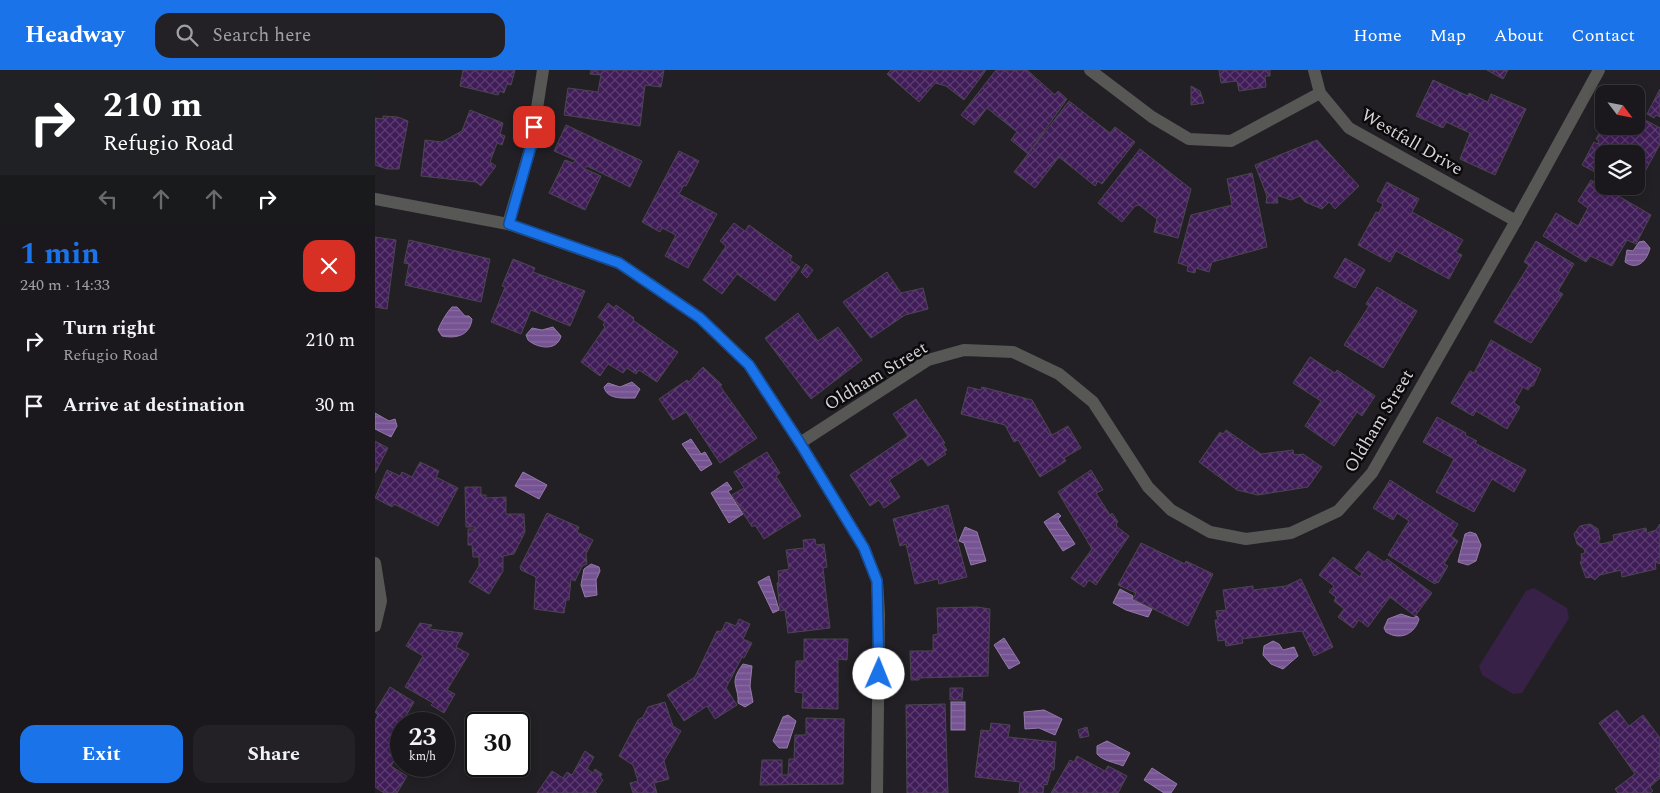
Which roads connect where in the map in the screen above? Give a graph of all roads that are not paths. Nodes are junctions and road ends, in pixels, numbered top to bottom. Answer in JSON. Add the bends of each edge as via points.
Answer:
{"nodes":[{"id":1,"x":543,"y":70,"type":"edge"},
{"id":2,"x":1090,"y":70,"type":"edge"},
{"id":3,"x":1314,"y":70,"type":"edge"},
{"id":4,"x":1599,"y":70,"type":"edge"},
{"id":5,"x":1320,"y":93,"type":"junction"},
{"id":6,"x":375,"y":199,"type":"edge"},
{"id":7,"x":1516,"y":221,"type":"junction"},
{"id":8,"x":509,"y":224,"type":"junction"},
{"id":9,"x":800,"y":443,"type":"junction"},
{"id":10,"x":375,"y":563,"type":"edge"},
{"id":11,"x":375,"y":626,"type":"edge"},
{"id":12,"x":877,"y":793,"type":"edge"}],
"edges":[{"from":1,"to":8,"type":"street","via":[[531,146]]},
{"from":2,"to":5,"type":"street","via":[[1152,117],[1189,139],[1231,141]]},
{"from":3,"to":5,"type":"street","name":"Westfall Drive"},
{"from":4,"to":7,"type":"street","name":"Oldham Street"},
{"from":5,"to":7,"type":"street","name":"Westfall Drive","via":[[1349,128]]},
{"from":6,"to":8,"type":"street"},
{"from":7,"to":9,"type":"street","name":"Oldham Street","via":[[1372,473],[1338,511],[1287,535],[1246,539],[1210,532],[1171,510],[1148,487],[1093,402],[1059,374],[1013,352],[964,350],[928,360]]},
{"from":8,"to":9,"type":"street","via":[[619,263],[700,318],[749,365]]},
{"from":9,"to":12,"type":"street","via":[[864,548],[877,581]]},
{"from":10,"to":11,"type":"street","via":[[381,601]]}]}
